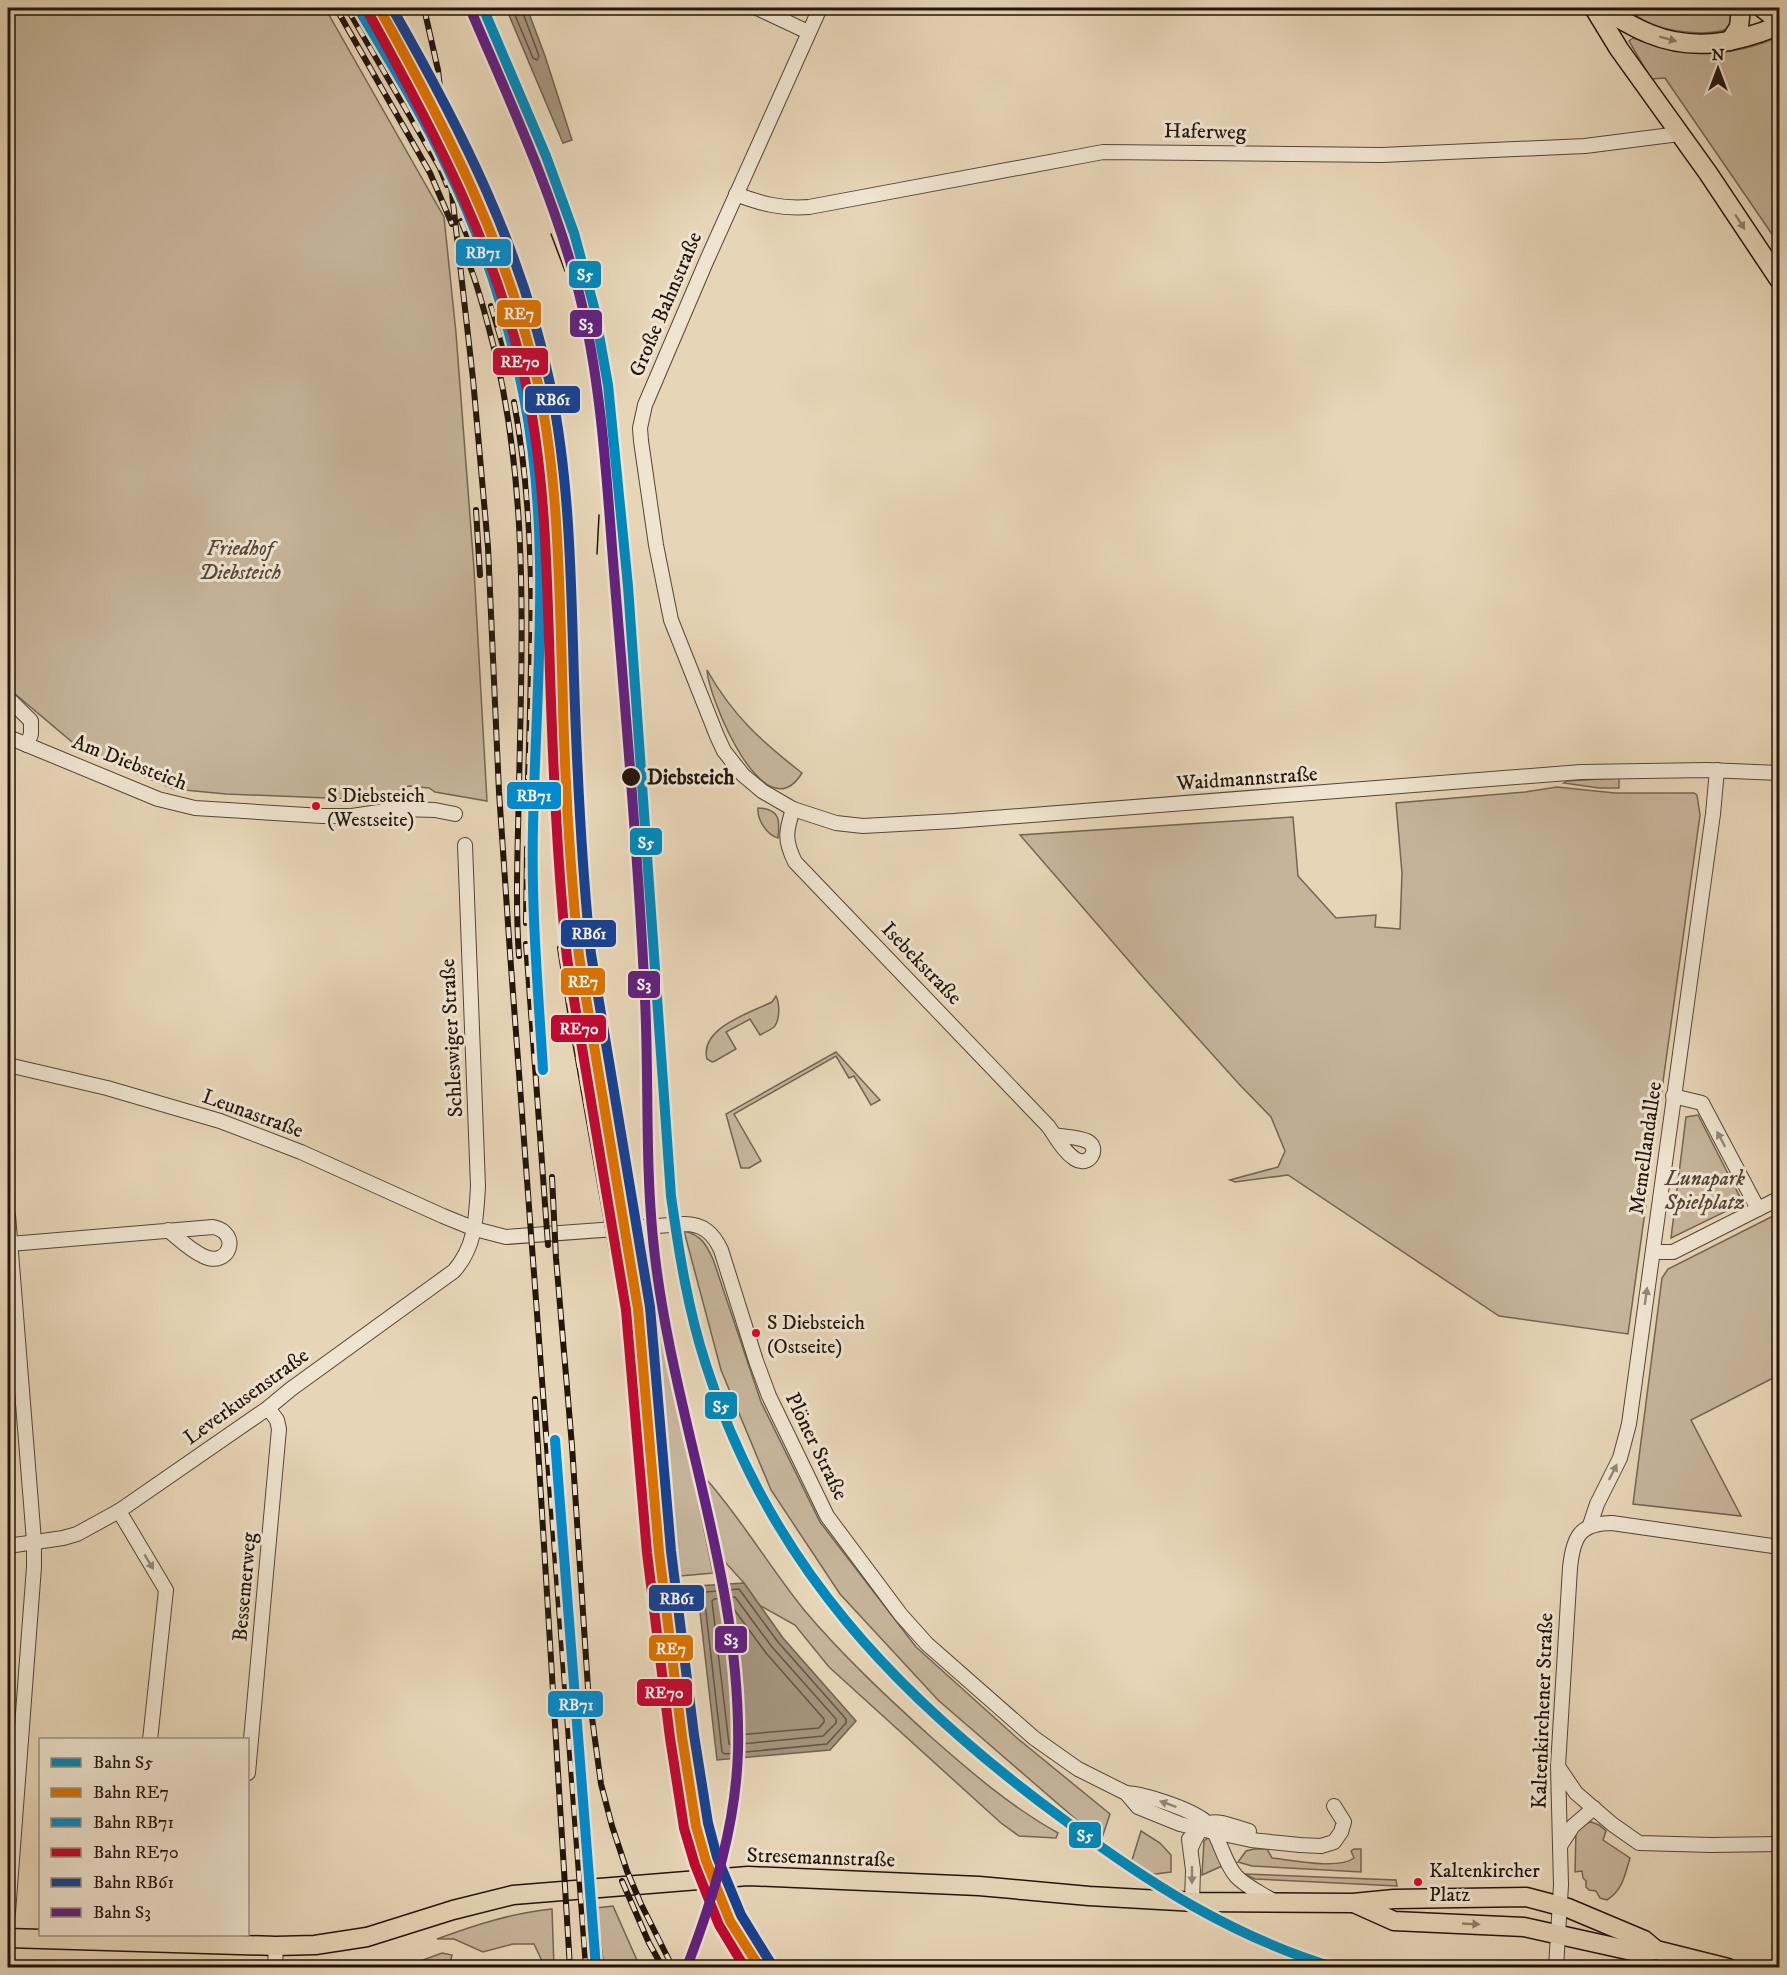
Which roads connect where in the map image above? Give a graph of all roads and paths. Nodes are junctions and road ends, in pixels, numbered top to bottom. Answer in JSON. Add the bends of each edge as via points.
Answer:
{"nodes":[{"id":1,"x":757,"y":8,"type":"edge"},
{"id":2,"x":820,"y":8,"type":"edge"},
{"id":3,"x":1594,"y":8,"type":"edge"},
{"id":4,"x":1741,"y":8,"type":"edge"},
{"id":5,"x":1762,"y":8,"type":"edge"},
{"id":6,"x":1611,"y":10,"type":"edge"},
{"id":7,"x":1779,"y":24,"type":"edge"},
{"id":8,"x":808,"y":32,"type":"junction"},
{"id":9,"x":1730,"y":41,"type":"junction"},
{"id":10,"x":1619,"y":49,"type":"junction"},
{"id":11,"x":1679,"y":134,"type":"junction"},
{"id":12,"x":736,"y":194,"type":"junction"},
{"id":13,"x":1779,"y":281,"type":"edge"},
{"id":14,"x":8,"y":698,"type":"edge"},
{"id":15,"x":8,"y":737,"type":"edge"},
{"id":16,"x":27,"y":745,"type":"junction"},
{"id":17,"x":735,"y":765,"type":"joint"},
{"id":18,"x":1717,"y":770,"type":"junction"},
{"id":19,"x":1779,"y":773,"type":"edge"},
{"id":20,"x":793,"y":809,"type":"junction"},
{"id":21,"x":455,"y":814,"type":"dead end"},
{"id":22,"x":465,"y":845,"type":"dead end"},
{"id":23,"x":8,"y":1065,"type":"edge"},
{"id":24,"x":1673,"y":1096,"type":"junction"},
{"id":25,"x":1055,"y":1135,"type":"dead end"},
{"id":26,"x":1779,"y":1198,"type":"edge"},
{"id":27,"x":1758,"y":1209,"type":"junction"},
{"id":28,"x":8,"y":1215,"type":"edge"},
{"id":29,"x":475,"y":1229,"type":"junction"},
{"id":30,"x":168,"y":1230,"type":"dead end"},
{"id":31,"x":10,"y":1244,"type":"junction"},
{"id":32,"x":1653,"y":1252,"type":"junction"},
{"id":33,"x":268,"y":1408,"type":"junction"},
{"id":34,"x":119,"y":1511,"type":"junction"},
{"id":35,"x":1590,"y":1526,"type":"junction"},
{"id":36,"x":34,"y":1541,"type":"junction"},
{"id":37,"x":8,"y":1546,"type":"edge"},
{"id":38,"x":1779,"y":1547,"type":"edge"},
{"id":39,"x":150,"y":1738,"type":"edge"},
{"id":40,"x":249,"y":1762,"type":"edge"},
{"id":41,"x":1558,"y":1766,"type":"junction"},
{"id":42,"x":1126,"y":1793,"type":"junction"},
{"id":43,"x":1334,"y":1806,"type":"dead end"},
{"id":44,"x":1594,"y":1808,"type":"junction"},
{"id":45,"x":1180,"y":1824,"type":"junction"},
{"id":46,"x":1207,"y":1828,"type":"junction"},
{"id":47,"x":1251,"y":1840,"type":"junction"},
{"id":48,"x":1273,"y":1841,"type":"junction"},
{"id":49,"x":1779,"y":1844,"type":"edge"},
{"id":50,"x":1560,"y":1846,"type":"junction"},
{"id":51,"x":1191,"y":1848,"type":"junction"},
{"id":52,"x":1228,"y":1863,"type":"junction"},
{"id":53,"x":1192,"y":1902,"type":"junction"},
{"id":54,"x":1276,"y":1903,"type":"junction"},
{"id":55,"x":1353,"y":1903,"type":"junction"},
{"id":56,"x":1560,"y":1905,"type":"junction"},
{"id":57,"x":8,"y":1913,"type":"edge"},
{"id":58,"x":1558,"y":1933,"type":"junction"},
{"id":59,"x":8,"y":1938,"type":"edge"},
{"id":60,"x":99,"y":1938,"type":"edge"},
{"id":61,"x":232,"y":1940,"type":"edge"},
{"id":62,"x":276,"y":1946,"type":"junction"},
{"id":63,"x":1656,"y":1950,"type":"junction"},
{"id":64,"x":275,"y":1968,"type":"edge"},
{"id":65,"x":1556,"y":1968,"type":"edge"},
{"id":66,"x":1728,"y":1968,"type":"edge"}],
"edges":[{"from":1,"to":8,"type":"street"},
{"from":2,"to":8,"type":"street","name":"Große Bahnstraße"},
{"from":3,"to":10,"type":"main road"},
{"from":4,"to":9,"type":"main road","via":[[1739,27]]},
{"from":5,"to":7,"type":"main road"},
{"from":6,"to":9,"type":"main road","one_way":true,"via":[[1651,35],[1678,42]]},
{"from":6,"to":10,"type":"main road"},
{"from":7,"to":9,"type":"main road"},
{"from":8,"to":12,"type":"street","name":"Große Bahnstraße"},
{"from":10,"to":11,"type":"main road"},
{"from":11,"to":12,"type":"street","name":"Haferweg","via":[[1585,146],[1393,154],[1102,152],[810,207],[770,206]]},
{"from":11,"to":13,"type":"main road","one_way":true},
{"from":12,"to":17,"type":"street","name":"Große Bahnstraße","via":[[645,405],[640,428],[671,620],[717,736]]},
{"from":14,"to":16,"type":"street","via":[[31,721]]},
{"from":15,"to":16,"type":"street","name":"Am Diebsteich"},
{"from":16,"to":21,"type":"street","name":"Am Diebsteich","via":[[158,799],[195,808],[322,816],[399,809]]},
{"from":17,"to":20,"type":"street","name":"Waidmannstraße","via":[[762,791]]},
{"from":18,"to":19,"type":"street","name":"Waidmannstraße"},
{"from":18,"to":20,"type":"street","name":"Waidmannstraße","via":[[1581,772],[876,826],[836,823]]},
{"from":18,"to":24,"type":"street","name":"Memellandallee"},
{"from":20,"to":25,"type":"street","name":"Isebekstraße","via":[[786,840],[795,862]]},
{"from":22,"to":29,"type":"street","name":"Schleswiger Straße","via":[[478,1186]]},
{"from":23,"to":29,"type":"street","name":"Leunastraße","via":[[220,1120]]},
{"from":27,"to":24,"type":"street","one_way":true,"via":[[1702,1102]]},
{"from":24,"to":32,"type":"street","name":"Memellandallee"},
{"from":26,"to":27,"type":"street"},
{"from":27,"to":32,"type":"street","via":[[1673,1252]]},
{"from":28,"to":31,"type":"street"},
{"from":29,"to":33,"type":"street","name":"Leverkusenstraße","via":[[469,1250],[454,1271]]},
{"from":29,"to":42,"type":"street","name":"Plöner Straße","via":[[516,1237],[684,1224],[709,1232],[721,1250],[770,1396],[827,1516],[927,1644],[1034,1738],[1078,1769]]},
{"from":30,"to":31,"type":"street"},
{"from":31,"to":36,"type":"street"},
{"from":35,"to":32,"type":"street","name":"Memellandallee","one_way":true,"via":[[1620,1458],[1629,1424]]},
{"from":33,"to":34,"type":"street","name":"Leverkusenstraße"},
{"from":33,"to":40,"type":"street","name":"Bessemerweg","via":[[279,1429]]},
{"from":34,"to":36,"type":"street","name":"Leverkusenstraße","via":[[77,1534]]},
{"from":34,"to":39,"type":"street","one_way":true,"via":[[166,1590]]},
{"from":35,"to":38,"type":"street","via":[[1619,1524]]},
{"from":35,"to":41,"type":"street","name":"Kaltenkirchener Straße","via":[[1579,1534],[1571,1557]]},
{"from":36,"to":37,"type":"street","name":"Leverkusenstraße"},
{"from":36,"to":57,"type":"street"},
{"from":41,"to":44,"type":"street","via":[[1569,1785]]},
{"from":41,"to":50,"type":"street","name":"Kaltenkirchener Straße"},
{"from":42,"to":45,"type":"street","name":"Plöner Straße","via":[[1138,1806]]},
{"from":46,"to":42,"type":"street","name":"Plöner Straße","one_way":true,"via":[[1184,1810],[1142,1794]]},
{"from":43,"to":48,"type":"street","name":"Plöner Straße","via":[[1344,1822],[1334,1842],[1313,1846]]},
{"from":44,"to":49,"type":"street","via":[[1634,1840],[1646,1844]]},
{"from":44,"to":50,"type":"street"},
{"from":45,"to":46,"type":"street","name":"Plöner Straße"},
{"from":45,"to":51,"type":"street"},
{"from":46,"to":47,"type":"street","name":"Plöner Straße"},
{"from":46,"to":48,"type":"street","name":"Plöner Straße","via":[[1223,1824]]},
{"from":46,"to":51,"type":"street"},
{"from":46,"to":52,"type":"street"},
{"from":47,"to":48,"type":"street","name":"Plöner Straße"},
{"from":47,"to":52,"type":"street","via":[[1235,1847]]},
{"from":50,"to":56,"type":"street","name":"Kaltenkirchener Straße"},
{"from":51,"to":53,"type":"street","one_way":true},
{"from":52,"to":54,"type":"street","via":[[1238,1878]]},
{"from":53,"to":54,"type":"main road","name":"Stresemannstraße"},
{"from":53,"to":62,"type":"main road","name":"Stresemannstraße","via":[[899,1882],[719,1877],[513,1895],[367,1938],[315,1946]]},
{"from":54,"to":55,"type":"main road","name":"Stresemannstraße"},
{"from":55,"to":56,"type":"main road","name":"Stresemannstraße","via":[[1515,1896]]},
{"from":55,"to":58,"type":"main road","name":"Stresemannstraße","one_way":true,"via":[[1394,1921],[1524,1927]]},
{"from":56,"to":58,"type":"street","name":"Kaltenkirchener Straße"},
{"from":56,"to":63,"type":"main road","name":"Stresemannstraße","via":[[1644,1941]]},
{"from":58,"to":63,"type":"main road","name":"Stresemannstraße","via":[[1641,1953]]},
{"from":58,"to":65,"type":"street","name":"Kaltenkirchener Straße"},
{"from":59,"to":60,"type":"main road","name":"Stresemannstraße"},
{"from":60,"to":61,"type":"main road","name":"Stresemannstraße"},
{"from":61,"to":62,"type":"main road","name":"Stresemannstraße"},
{"from":62,"to":64,"type":"street"},
{"from":63,"to":66,"type":"main road","name":"Stresemannstraße"}]}
